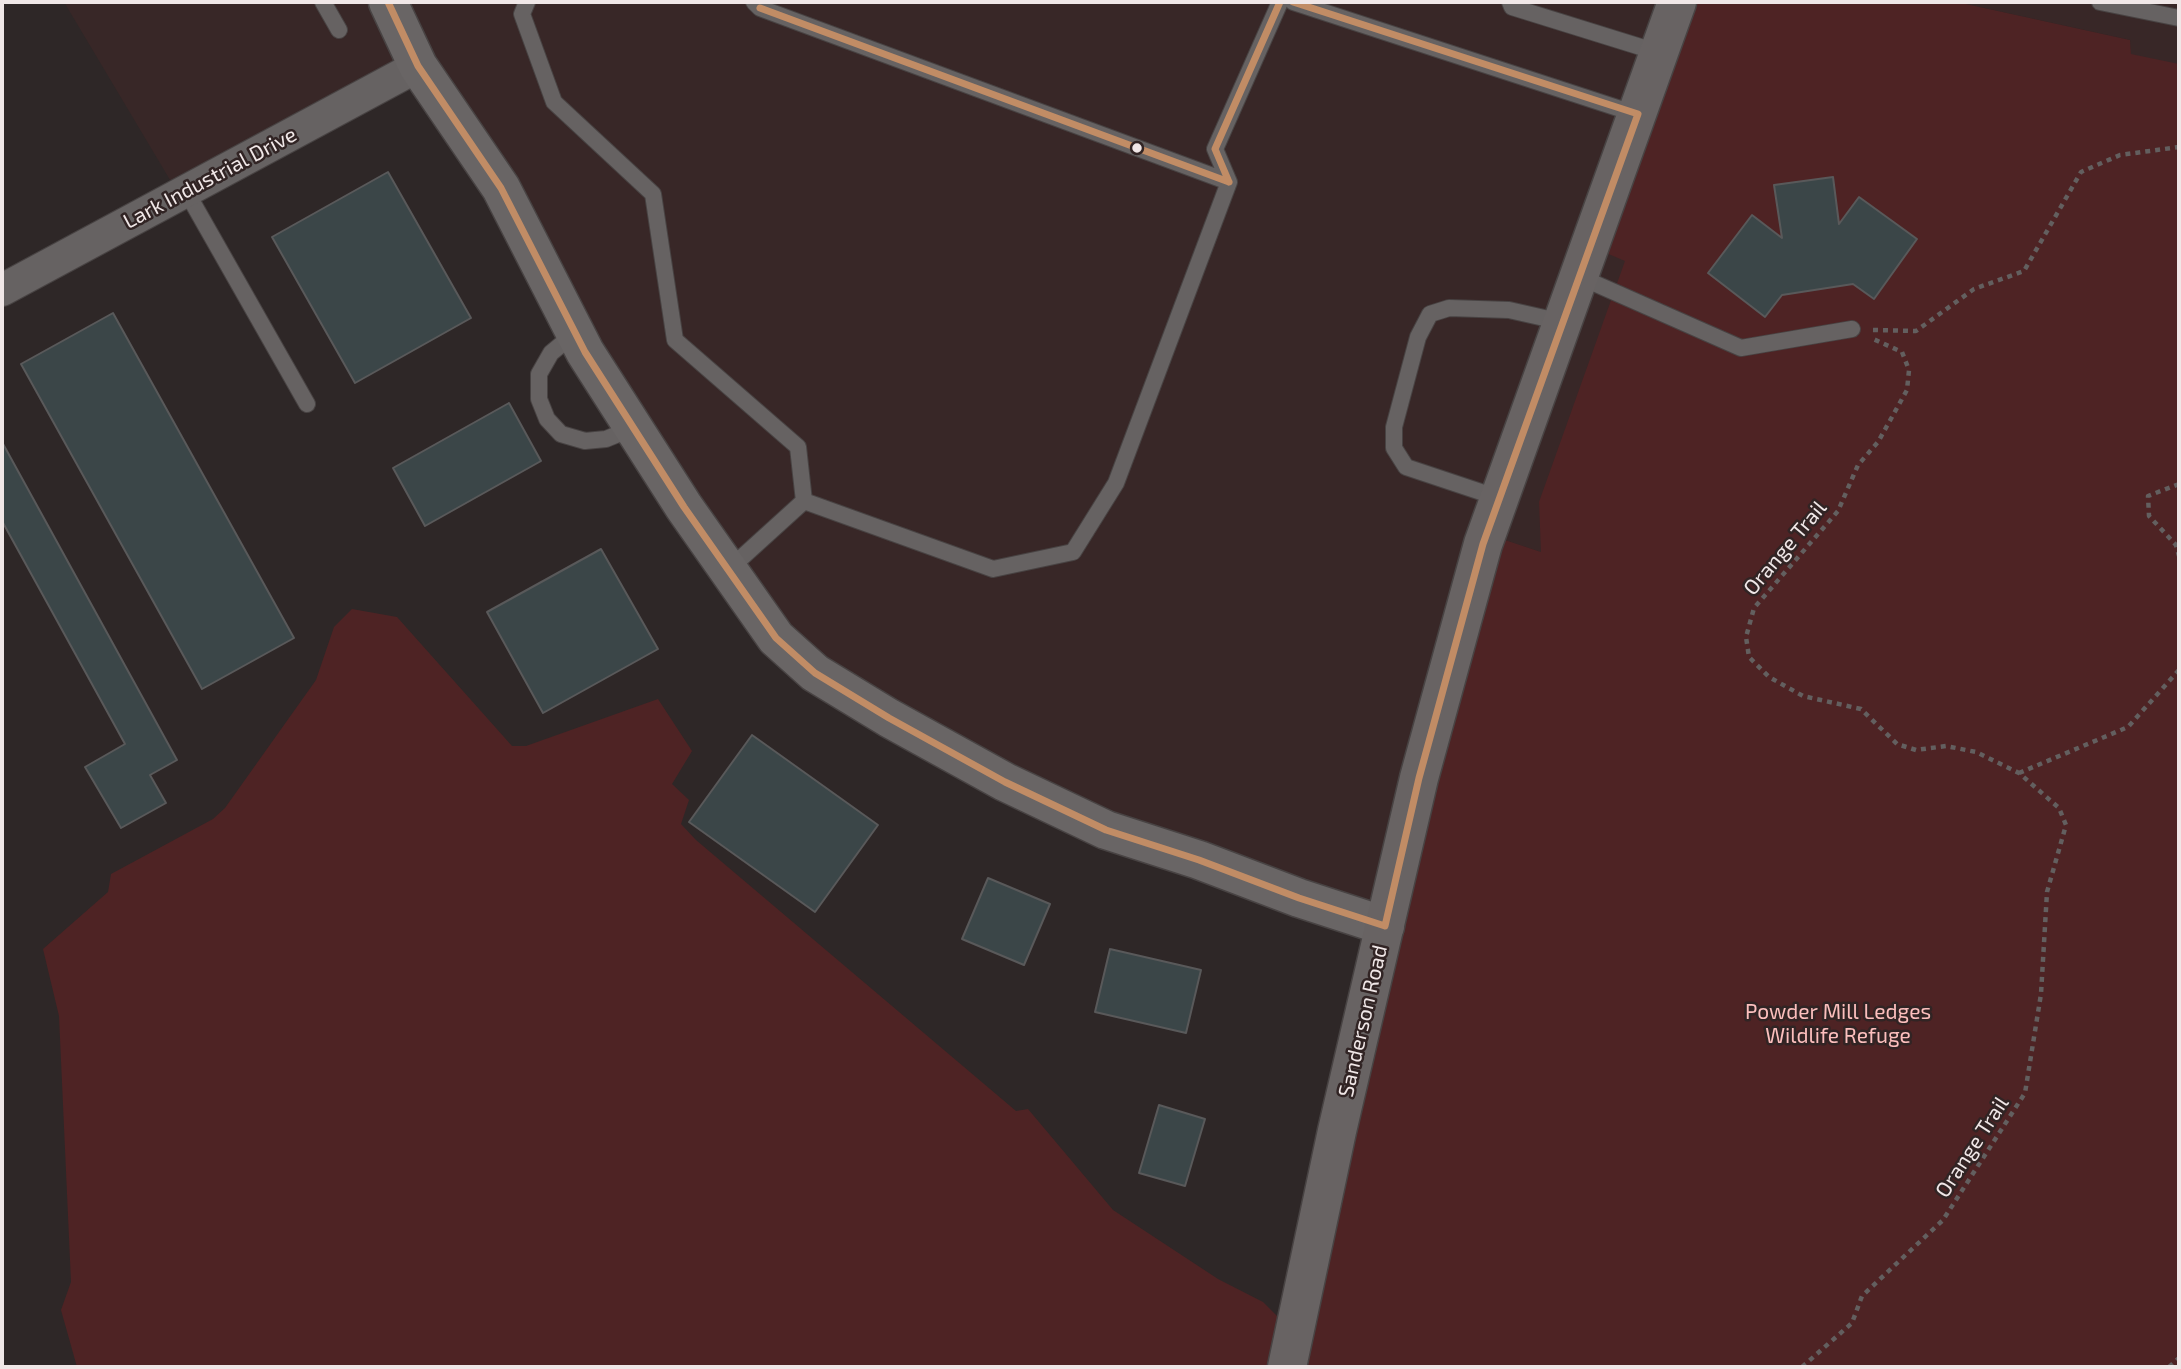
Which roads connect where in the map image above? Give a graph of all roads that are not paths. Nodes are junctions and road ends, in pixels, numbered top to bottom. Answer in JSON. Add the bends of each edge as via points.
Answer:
{"nodes":[{"id":1,"x":323,"y":2,"type":"edge"},
{"id":2,"x":387,"y":2,"type":"edge"},
{"id":3,"x":527,"y":2,"type":"edge"},
{"id":4,"x":754,"y":2,"type":"edge"},
{"id":5,"x":1280,"y":2,"type":"edge"},
{"id":6,"x":1293,"y":2,"type":"edge"},
{"id":7,"x":1510,"y":2,"type":"edge"},
{"id":8,"x":1677,"y":2,"type":"edge"},
{"id":9,"x":2100,"y":2,"type":"edge"},
{"id":10,"x":2179,"y":18,"type":"edge"},
{"id":11,"x":339,"y":30,"type":"dead end"},
{"id":12,"x":1660,"y":53,"type":"junction"},
{"id":13,"x":418,"y":66,"type":"junction"},
{"id":14,"x":1638,"y":114,"type":"junction"},
{"id":15,"x":1229,"y":182,"type":"junction"},
{"id":16,"x":186,"y":191,"type":"junction"},
{"id":17,"x":1578,"y":276,"type":"junction"},
{"id":18,"x":2,"y":290,"type":"edge"},
{"id":19,"x":1562,"y":322,"type":"junction"},
{"id":20,"x":1852,"y":329,"type":"road end"},
{"id":21,"x":575,"y":333,"type":"junction"},
{"id":22,"x":307,"y":404,"type":"dead end"},
{"id":23,"x":634,"y":428,"type":"junction"},
{"id":24,"x":1499,"y":498,"type":"junction"},
{"id":25,"x":804,"y":501,"type":"junction"},
{"id":26,"x":728,"y":570,"type":"junction"},
{"id":27,"x":1385,"y":926,"type":"junction"},
{"id":28,"x":1287,"y":1367,"type":"edge"}],
"edges":[{"from":1,"to":11,"type":"lane"},
{"from":2,"to":13,"type":"street"},
{"from":3,"to":25,"type":"lane","via":[[522,14],[554,102],[653,194],[675,340],[798,447]]},
{"from":4,"to":15,"type":"lane"},
{"from":5,"to":15,"type":"lane","via":[[1215,149]]},
{"from":6,"to":14,"type":"lane"},
{"from":7,"to":12,"type":"lane","via":[[1512,7]]},
{"from":8,"to":12,"type":"main road","name":"Sanderson Road"},
{"from":9,"to":10,"type":"lane"},
{"from":12,"to":14,"type":"main road","name":"Sanderson Road"},
{"from":13,"to":16,"type":"street","name":"Lark Industrial Drive"},
{"from":13,"to":21,"type":"street","via":[[501,188]]},
{"from":14,"to":17,"type":"main road","name":"Sanderson Road"},
{"from":15,"to":25,"type":"lane","via":[[1116,483],[1073,552],[993,569]]},
{"from":16,"to":18,"type":"street","name":"Lark Industrial Drive"},
{"from":16,"to":22,"type":"lane"},
{"from":17,"to":19,"type":"main road","name":"Sanderson Road"},
{"from":17,"to":20,"type":"lane","via":[[1741,348]]},
{"from":19,"to":24,"type":"main road","name":"Sanderson Road"},
{"from":19,"to":24,"type":"lane","via":[[1509,310],[1449,308],[1430,314],[1419,338],[1394,427],[1394,448],[1406,467]]},
{"from":21,"to":23,"type":"street"},
{"from":21,"to":23,"type":"lane","via":[[551,353],[539,374],[538,399],[547,419],[561,434],[585,441]]},
{"from":23,"to":26,"type":"street"},
{"from":24,"to":27,"type":"main road","name":"Sanderson Road","via":[[1419,778]]},
{"from":25,"to":26,"type":"lane"},
{"from":26,"to":27,"type":"street","via":[[776,638],[815,673],[1004,782],[1106,830]]},
{"from":27,"to":28,"type":"main road","name":"Sanderson Road"}]}
